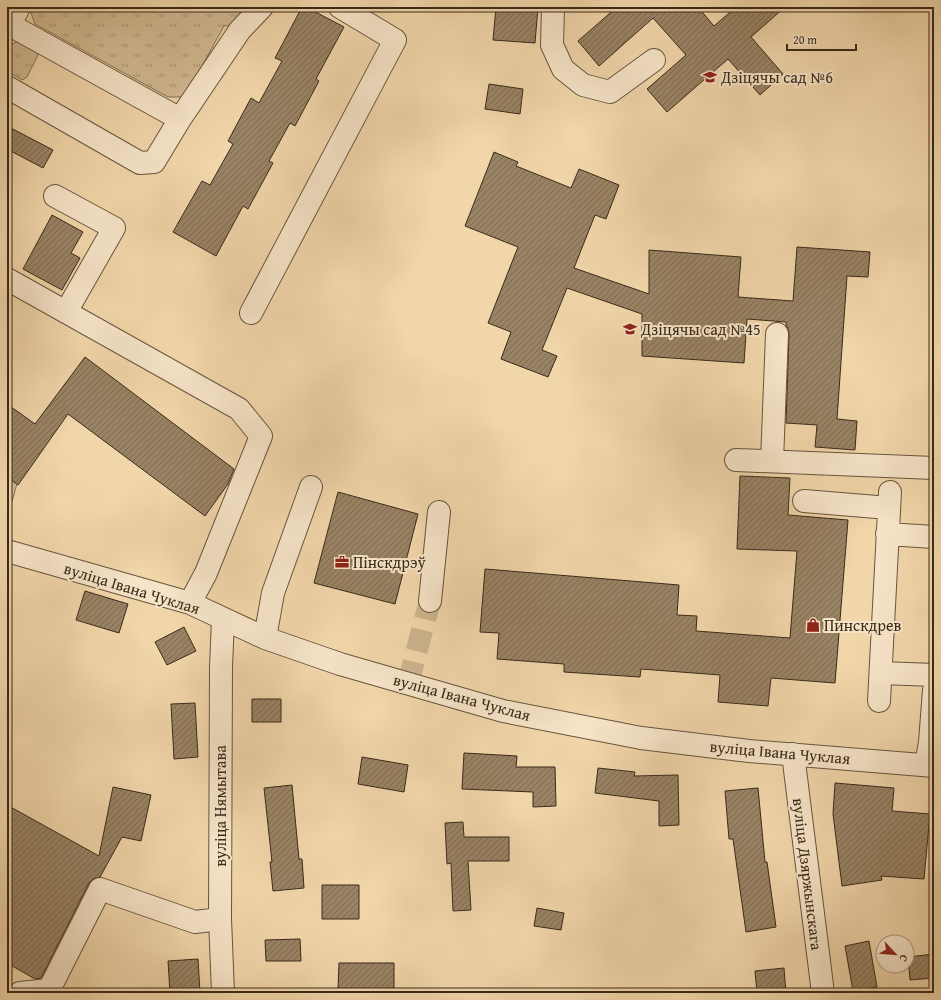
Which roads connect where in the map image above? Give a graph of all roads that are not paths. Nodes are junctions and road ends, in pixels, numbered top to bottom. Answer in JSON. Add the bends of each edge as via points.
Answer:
{"nodes":[{"id":1,"x":340,"y":7,"type":"edge"},
{"id":2,"x":553,"y":7,"type":"edge"},
{"id":3,"x":259,"y":8,"type":"edge"},
{"id":4,"x":12,"y":21,"type":"edge"},
{"id":5,"x":654,"y":60,"type":"dead end"},
{"id":6,"x":7,"y":88,"type":"edge"},
{"id":7,"x":180,"y":119,"type":"junction"},
{"id":8,"x":56,"y":196,"type":"dead end"},
{"id":9,"x":7,"y":279,"type":"edge"},
{"id":10,"x":66,"y":312,"type":"junction"},
{"id":11,"x":251,"y":313,"type":"dead end"},
{"id":12,"x":777,"y":334,"type":"dead end"},
{"id":13,"x":736,"y":460,"type":"dead end"},
{"id":14,"x":772,"y":461,"type":"junction"},
{"id":15,"x":934,"y":468,"type":"edge"},
{"id":16,"x":311,"y":487,"type":"dead end"},
{"id":17,"x":804,"y":501,"type":"dead end"},
{"id":18,"x":439,"y":512,"type":"dead end"},
{"id":19,"x":887,"y":534,"type":"junction"},
{"id":20,"x":934,"y":537,"type":"edge"},
{"id":21,"x":7,"y":551,"type":"edge"},
{"id":22,"x":430,"y":601,"type":"tunnel mouth"},
{"id":23,"x":190,"y":604,"type":"junction"},
{"id":24,"x":223,"y":619,"type":"junction"},
{"id":25,"x":265,"y":638,"type":"junction"},
{"id":26,"x":881,"y":673,"type":"junction"},
{"id":27,"x":934,"y":675,"type":"edge"},
{"id":28,"x":934,"y":690,"type":"edge"},
{"id":29,"x":879,"y":701,"type":"dead end"},
{"id":30,"x":793,"y":754,"type":"junction"},
{"id":31,"x":930,"y":766,"type":"edge"},
{"id":32,"x":220,"y":919,"type":"junction"},
{"id":33,"x":20,"y":993,"type":"edge"},
{"id":34,"x":223,"y":993,"type":"edge"},
{"id":35,"x":823,"y":993,"type":"edge"}],
"edges":[{"from":1,"to":11,"type":"street","via":[[395,40]]},
{"from":2,"to":5,"type":"street","via":[[552,45],[562,69],[583,85],[610,92]]},
{"from":3,"to":7,"type":"street","via":[[240,30]]},
{"from":4,"to":7,"type":"street"},
{"from":6,"to":7,"type":"street","via":[[140,163],[154,162]]},
{"from":8,"to":10,"type":"street","via":[[114,228]]},
{"from":9,"to":10,"type":"street"},
{"from":10,"to":23,"type":"street","via":[[239,409],[261,436],[206,573]]},
{"from":12,"to":14,"type":"street"},
{"from":13,"to":14,"type":"street"},
{"from":14,"to":15,"type":"street"},
{"from":16,"to":25,"type":"street","via":[[273,593]]},
{"from":17,"to":19,"type":"street","via":[[889,500]]},
{"from":18,"to":22,"type":"street"},
{"from":19,"to":20,"type":"street"},
{"from":19,"to":26,"type":"street"},
{"from":21,"to":23,"type":"street","name":"вуліца Івана Чуклая"},
{"from":23,"to":24,"type":"street","name":"вуліца Івана Чуклая"},
{"from":24,"to":25,"type":"street","name":"вуліца Івана Чуклая"},
{"from":24,"to":32,"type":"street","name":"вуліца Нямытава"},
{"from":25,"to":30,"type":"street","name":"вуліца Івана Чуклая","via":[[340,664],[503,711],[641,738]]},
{"from":26,"to":27,"type":"street"},
{"from":26,"to":29,"type":"street"},
{"from":28,"to":31,"type":"street"},
{"from":30,"to":31,"type":"street","name":"вуліца Івана Чуклая"},
{"from":30,"to":35,"type":"street","name":"вуліца Дзяржынскага"},
{"from":32,"to":33,"type":"street","via":[[196,922],[100,889],[49,990]]},
{"from":32,"to":34,"type":"street","name":"вуліца Нямытава"}]}
